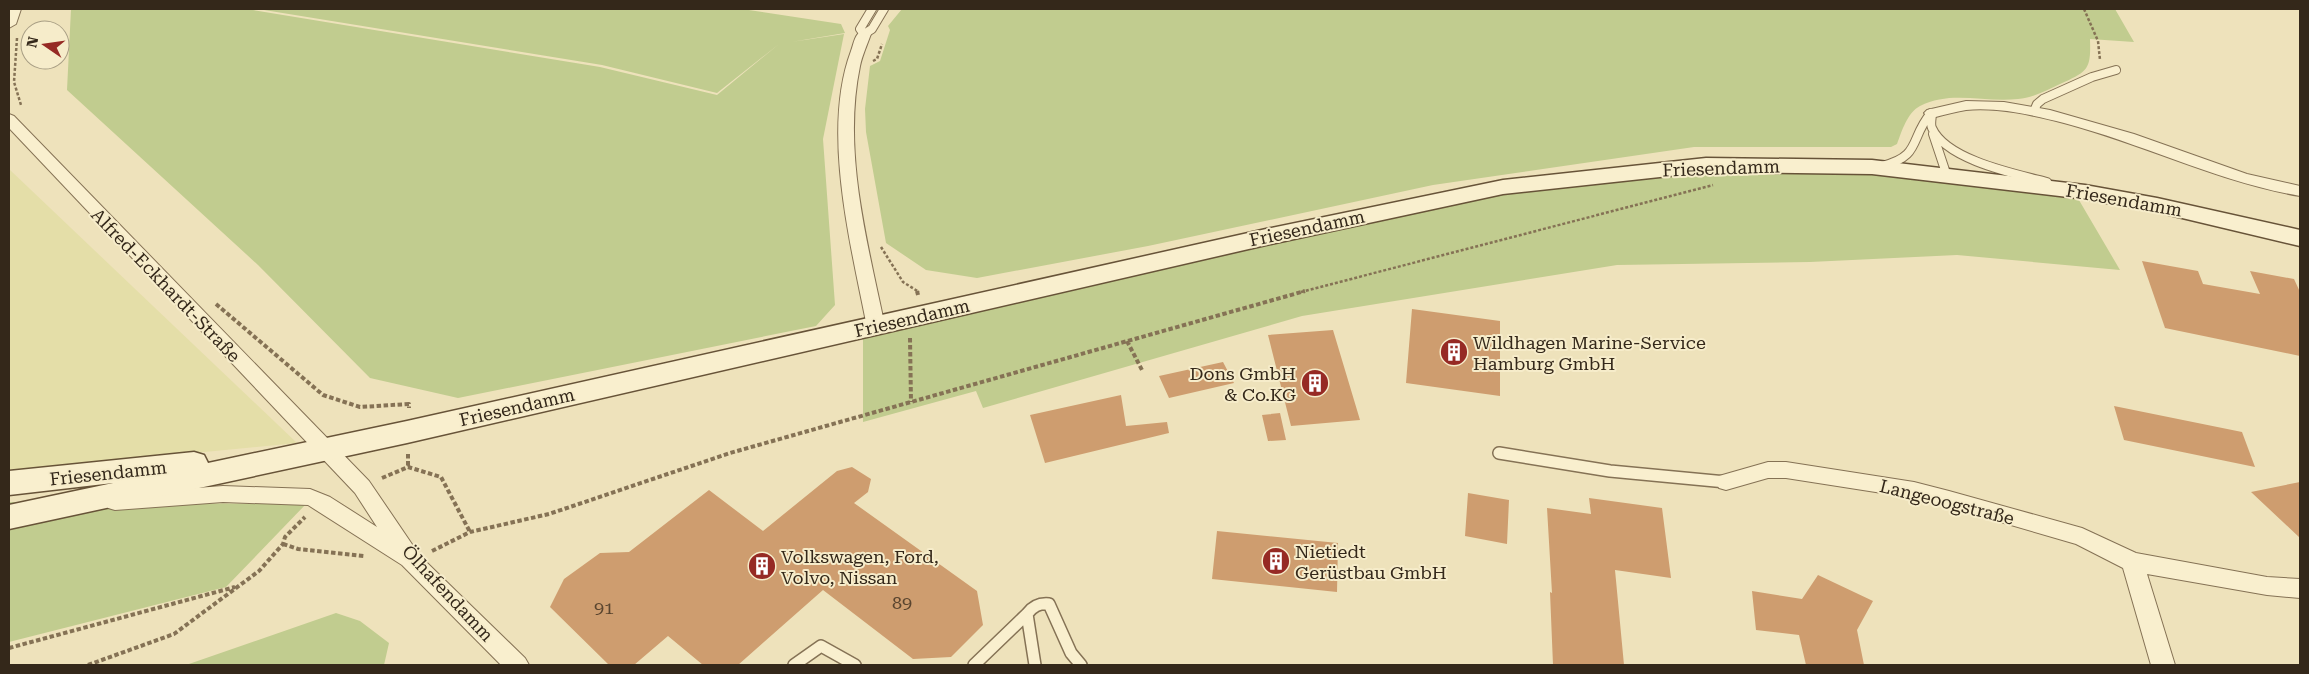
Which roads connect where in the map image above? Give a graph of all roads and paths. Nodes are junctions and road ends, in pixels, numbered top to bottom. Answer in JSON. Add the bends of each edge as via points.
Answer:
{"nodes":[{"id":1,"x":14,"y":9,"type":"edge"},
{"id":2,"x":872,"y":9,"type":"edge"},
{"id":3,"x":884,"y":9,"type":"edge"},
{"id":4,"x":2084,"y":9,"type":"edge"},
{"id":5,"x":14,"y":28,"type":"edge"},
{"id":6,"x":864,"y":34,"type":"junction"},
{"id":7,"x":883,"y":40,"type":"dead end"},
{"id":8,"x":869,"y":63,"type":"dead end"},
{"id":9,"x":2116,"y":70,"type":"dead end"},
{"id":10,"x":2092,"y":77,"type":"junction"},
{"id":11,"x":22,"y":106,"type":"dead end"},
{"id":12,"x":2034,"y":111,"type":"junction"},
{"id":13,"x":9,"y":119,"type":"edge"},
{"id":14,"x":1931,"y":120,"type":"junction"},
{"id":15,"x":1912,"y":153,"type":"junction"},
{"id":16,"x":1872,"y":167,"type":"junction"},
{"id":17,"x":1940,"y":175,"type":"junction"},
{"id":18,"x":1722,"y":184,"type":"dead end"},
{"id":19,"x":2300,"y":191,"type":"edge"},
{"id":20,"x":2085,"y":192,"type":"junction"},
{"id":21,"x":2300,"y":238,"type":"edge"},
{"id":22,"x":879,"y":241,"type":"dead end"},
{"id":23,"x":212,"y":300,"type":"dead end"},
{"id":24,"x":910,"y":319,"type":"junction"},
{"id":25,"x":876,"y":327,"type":"junction"},
{"id":26,"x":1127,"y":341,"type":"junction"},
{"id":27,"x":1143,"y":372,"type":"dead end"},
{"id":28,"x":911,"y":402,"type":"junction"},
{"id":29,"x":407,"y":432,"type":"junction"},
{"id":30,"x":326,"y":449,"type":"junction"},
{"id":31,"x":1499,"y":453,"type":"dead end"},
{"id":32,"x":1726,"y":482,"type":"joint"},
{"id":33,"x":9,"y":483,"type":"edge"},
{"id":34,"x":65,"y":506,"type":"junction"},
{"id":35,"x":9,"y":517,"type":"edge"},
{"id":36,"x":470,"y":532,"type":"junction"},
{"id":37,"x":283,"y":544,"type":"dead end"},
{"id":38,"x":374,"y":557,"type":"dead end"},
{"id":39,"x":412,"y":562,"type":"junction"},
{"id":40,"x":2132,"y":562,"type":"junction"},
{"id":41,"x":2300,"y":589,"type":"edge"},
{"id":42,"x":1027,"y":614,"type":"junction"},
{"id":43,"x":9,"y":648,"type":"edge"},
{"id":44,"x":88,"y":665,"type":"edge"},
{"id":45,"x":517,"y":665,"type":"edge"},
{"id":46,"x":794,"y":665,"type":"edge"},
{"id":47,"x":856,"y":665,"type":"edge"},
{"id":48,"x":974,"y":665,"type":"edge"},
{"id":49,"x":1035,"y":665,"type":"edge"},
{"id":50,"x":1081,"y":665,"type":"edge"},
{"id":51,"x":2163,"y":665,"type":"edge"}],
"edges":[{"from":1,"to":5,"type":"street"},
{"from":2,"to":6,"type":"lane","via":[[860,29]]},
{"from":3,"to":6,"type":"lane","via":[[872,29]]},
{"from":4,"to":10,"type":"path","via":[[2100,54]]},
{"from":5,"to":11,"type":"path","via":[[13,69],[17,99]]},
{"from":6,"to":25,"type":"street","via":[[848,89],[846,138],[859,242]]},
{"from":7,"to":8,"type":"path","via":[[877,59]]},
{"from":9,"to":10,"type":"lane"},
{"from":10,"to":12,"type":"lane","via":[[2042,99]]},
{"from":12,"to":14,"type":"street","via":[[1966,105],[1945,108]]},
{"from":12,"to":19,"type":"street","via":[[2078,122],[2242,178]]},
{"from":13,"to":30,"type":"street","name":"Alfred-Eckhardt-Straße"},
{"from":14,"to":15,"type":"lane","via":[[1921,126]]},
{"from":14,"to":17,"type":"lane"},
{"from":14,"to":20,"type":"lane","via":[[1946,144],[1966,156],[2020,175]]},
{"from":15,"to":16,"type":"lane","via":[[1899,161]]},
{"from":15,"to":17,"type":"lane","via":[[1915,166]]},
{"from":16,"to":17,"type":"main road","name":"Friesendamm"},
{"from":16,"to":24,"type":"main road","name":"Friesendamm","via":[[1706,165],[1503,187],[1266,237]]},
{"from":17,"to":20,"type":"main road","name":"Friesendamm"},
{"from":18,"to":26,"type":"path","via":[[1286,296]]},
{"from":20,"to":21,"type":"main road","name":"Friesendamm","via":[[2192,212]]},
{"from":22,"to":24,"type":"path","via":[[903,282],[919,292]]},
{"from":23,"to":29,"type":"path","via":[[323,395],[360,407],[410,404]]},
{"from":24,"to":25,"type":"main road","name":"Friesendamm"},
{"from":24,"to":28,"type":"path"},
{"from":25,"to":29,"type":"main road","name":"Friesendamm"},
{"from":26,"to":27,"type":"path"},
{"from":26,"to":28,"type":"path"},
{"from":28,"to":36,"type":"path","via":[[730,453],[549,514]]},
{"from":29,"to":30,"type":"main road","name":"Friesendamm"},
{"from":29,"to":36,"type":"path","via":[[408,467],[442,477]]},
{"from":30,"to":33,"type":"main road","name":"Friesendamm"},
{"from":30,"to":34,"type":"main road","name":"Friesendamm"},
{"from":30,"to":39,"type":"street","name":"Ölhafendamm","via":[[362,487]]},
{"from":31,"to":32,"type":"lane","via":[[1610,471]]},
{"from":32,"to":40,"type":"street","name":"Langeoogstraße","via":[[1768,470],[1786,470],[1914,490],[2082,537]]},
{"from":34,"to":35,"type":"main road","name":"Friesendamm"},
{"from":34,"to":39,"type":"street","name":"Friesendamm","via":[[223,494],[310,497]]},
{"from":36,"to":39,"type":"path"},
{"from":37,"to":38,"type":"path","via":[[298,549]]},
{"from":39,"to":45,"type":"street","name":"Ölhafendamm"},
{"from":40,"to":41,"type":"street","name":"Langeoogstraße"},
{"from":40,"to":51,"type":"street"},
{"from":42,"to":48,"type":"lane"},
{"from":42,"to":49,"type":"lane"},
{"from":42,"to":50,"type":"lane","via":[[1037,604],[1050,604],[1072,653]]},
{"from":43,"to":44,"type":"path","via":[[238,586],[174,634]]},
{"from":46,"to":47,"type":"lane","via":[[821,646]]}]}
